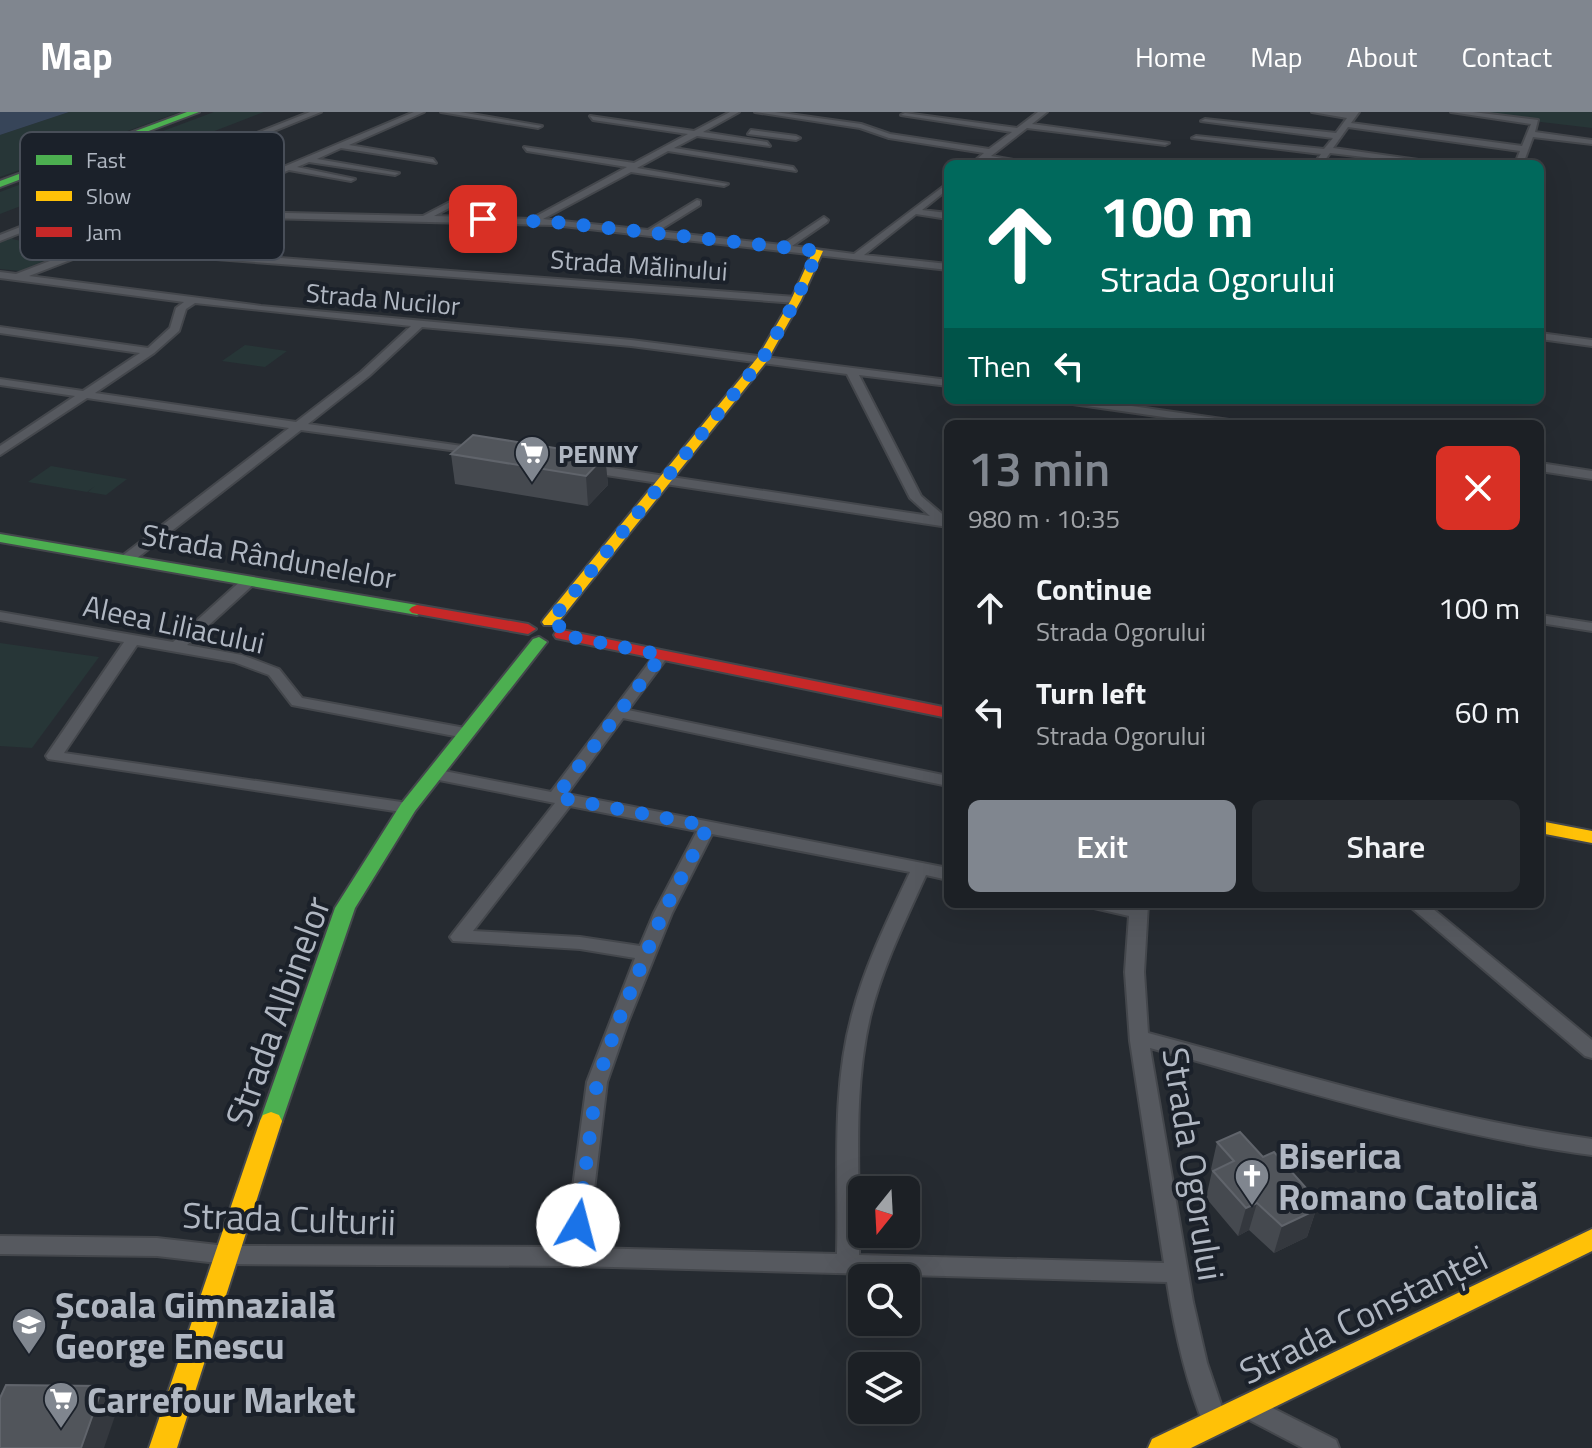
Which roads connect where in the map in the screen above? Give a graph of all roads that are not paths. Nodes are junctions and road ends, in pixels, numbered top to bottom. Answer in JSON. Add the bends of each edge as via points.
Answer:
{"nodes":[{"id":1,"x":195,"y":112,"type":"edge"},
{"id":2,"x":317,"y":112,"type":"edge"},
{"id":3,"x":420,"y":112,"type":"edge"},
{"id":4,"x":445,"y":112,"type":"edge"},
{"id":5,"x":735,"y":112,"type":"edge"},
{"id":6,"x":759,"y":112,"type":"edge"},
{"id":7,"x":1043,"y":112,"type":"edge"},
{"id":8,"x":1316,"y":112,"type":"edge"},
{"id":9,"x":1455,"y":112,"type":"edge"},
{"id":10,"x":1354,"y":114,"type":"edge"},
{"id":11,"x":905,"y":115,"type":"dead end"},
{"id":12,"x":593,"y":118,"type":"dead end"},
{"id":13,"x":1016,"y":120,"type":"dead end"},
{"id":14,"x":1205,"y":121,"type":"dead end"},
{"id":15,"x":1346,"y":125,"type":"junction"},
{"id":16,"x":538,"y":126,"type":"dead end"},
{"id":17,"x":710,"y":126,"type":"junction"},
{"id":18,"x":1025,"y":126,"type":"junction"},
{"id":19,"x":141,"y":132,"type":"edge"},
{"id":20,"x":267,"y":132,"type":"edge"},
{"id":21,"x":696,"y":134,"type":"junction"},
{"id":22,"x":1531,"y":134,"type":"junction"},
{"id":23,"x":1338,"y":136,"type":"junction"},
{"id":24,"x":796,"y":138,"type":"dead end"},
{"id":25,"x":1196,"y":138,"type":"dead end"},
{"id":26,"x":1592,"y":142,"type":"edge"},
{"id":27,"x":1165,"y":143,"type":"dead end"},
{"id":28,"x":767,"y":144,"type":"dead end"},
{"id":29,"x":340,"y":146,"type":"junction"},
{"id":30,"x":527,"y":149,"type":"dead end"},
{"id":31,"x":667,"y":149,"type":"junction"},
{"id":32,"x":1525,"y":149,"type":"junction"},
{"id":33,"x":1327,"y":151,"type":"junction"},
{"id":34,"x":987,"y":155,"type":"junction"},
{"id":35,"x":308,"y":159,"type":"junction"},
{"id":36,"x":980,"y":160,"type":"edge"},
{"id":37,"x":1013,"y":160,"type":"edge"},
{"id":38,"x":1321,"y":160,"type":"edge"},
{"id":39,"x":1407,"y":160,"type":"edge"},
{"id":40,"x":1521,"y":160,"type":"edge"},
{"id":41,"x":433,"y":161,"type":"dead end"},
{"id":42,"x":288,"y":168,"type":"junction"},
{"id":43,"x":632,"y":168,"type":"junction"},
{"id":44,"x":793,"y":169,"type":"dead end"},
{"id":45,"x":284,"y":170,"type":"edge"},
{"id":46,"x":395,"y":173,"type":"dead end"},
{"id":47,"x":20,"y":177,"type":"edge"},
{"id":48,"x":351,"y":179,"type":"dead end"},
{"id":49,"x":0,"y":184,"type":"edge"},
{"id":50,"x":724,"y":184,"type":"dead end"},
{"id":51,"x":944,"y":188,"type":"edge"},
{"id":52,"x":479,"y":189,"type":"dead end"},
{"id":53,"x":697,"y":203,"type":"dead end"},
{"id":54,"x":914,"y":211,"type":"junction"},
{"id":55,"x":284,"y":215,"type":"edge"},
{"id":56,"x":944,"y":215,"type":"edge"},
{"id":57,"x":424,"y":218,"type":"junction"},
{"id":58,"x":533,"y":220,"type":"junction"},
{"id":59,"x":824,"y":220,"type":"dead end"},
{"id":60,"x":20,"y":230,"type":"edge"},
{"id":61,"x":651,"y":232,"type":"junction"},
{"id":62,"x":0,"y":238,"type":"edge"},
{"id":63,"x":785,"y":247,"type":"junction"},
{"id":64,"x":818,"y":251,"type":"junction"},
{"id":65,"x":857,"y":256,"type":"junction"},
{"id":66,"x":61,"y":260,"type":"edge"},
{"id":67,"x":267,"y":260,"type":"edge"},
{"id":68,"x":944,"y":267,"type":"edge"},
{"id":69,"x":0,"y":275,"type":"edge"},
{"id":70,"x":14,"y":278,"type":"junction"},
{"id":71,"x":0,"y":285,"type":"edge"},
{"id":72,"x":194,"y":300,"type":"junction"},
{"id":73,"x":796,"y":300,"type":"junction"},
{"id":74,"x":419,"y":324,"type":"junction"},
{"id":75,"x":0,"y":330,"type":"edge"},
{"id":76,"x":1544,"y":337,"type":"edge"},
{"id":77,"x":1592,"y":343,"type":"edge"},
{"id":78,"x":150,"y":351,"type":"junction"},
{"id":79,"x":763,"y":358,"type":"junction"},
{"id":80,"x":851,"y":370,"type":"junction"},
{"id":81,"x":0,"y":382,"type":"edge"},
{"id":82,"x":944,"y":382,"type":"edge"},
{"id":83,"x":87,"y":395,"type":"junction"},
{"id":84,"x":1094,"y":404,"type":"edge"},
{"id":85,"x":1208,"y":420,"type":"edge"},
{"id":86,"x":299,"y":426,"type":"junction"},
{"id":87,"x":0,"y":451,"type":"edge"},
{"id":88,"x":492,"y":454,"type":"edge"},
{"id":89,"x":566,"y":465,"type":"edge"},
{"id":90,"x":1544,"y":468,"type":"edge"},
{"id":91,"x":1592,"y":475,"type":"edge"},
{"id":92,"x":668,"y":480,"type":"junction"},
{"id":93,"x":944,"y":521,"type":"edge"},
{"id":94,"x":944,"y":524,"type":"edge"},
{"id":95,"x":0,"y":538,"type":"edge"},
{"id":96,"x":127,"y":559,"type":"junction"},
{"id":97,"x":249,"y":581,"type":"junction"},
{"id":98,"x":0,"y":616,"type":"edge"},
{"id":99,"x":1544,"y":620,"type":"edge"},
{"id":100,"x":1592,"y":627,"type":"edge"},
{"id":101,"x":556,"y":629,"type":"junction"},
{"id":102,"x":533,"y":636,"type":"junction"},
{"id":103,"x":133,"y":640,"type":"junction"},
{"id":104,"x":176,"y":647,"type":"junction"},
{"id":105,"x":662,"y":655,"type":"junction"},
{"id":106,"x":944,"y":712,"type":"edge"},
{"id":107,"x":619,"y":713,"type":"junction"},
{"id":108,"x":465,"y":733,"type":"junction"},
{"id":109,"x":434,"y":774,"type":"junction"},
{"id":110,"x":944,"y":780,"type":"edge"},
{"id":111,"x":561,"y":798,"type":"junction"},
{"id":112,"x":408,"y":808,"type":"junction"},
{"id":113,"x":708,"y":826,"type":"junction"},
{"id":114,"x":1544,"y":828,"type":"edge"},
{"id":115,"x":1592,"y":837,"type":"edge"},
{"id":116,"x":921,"y":868,"type":"junction"},
{"id":117,"x":944,"y":873,"type":"edge"},
{"id":118,"x":1138,"y":908,"type":"edge"},
{"id":119,"x":1421,"y":908,"type":"edge"},
{"id":120,"x":648,"y":948,"type":"junction"},
{"id":121,"x":1140,"y":1038,"type":"junction"},
{"id":122,"x":1592,"y":1051,"type":"edge"},
{"id":123,"x":1592,"y":1147,"type":"edge"},
{"id":124,"x":1592,"y":1239,"type":"edge"},
{"id":125,"x":0,"y":1245,"type":"edge"},
{"id":126,"x":226,"y":1255,"type":"junction"},
{"id":127,"x":575,"y":1257,"type":"junction"},
{"id":128,"x":848,"y":1264,"type":"joint"},
{"id":129,"x":920,"y":1266,"type":"edge"},
{"id":130,"x":1177,"y":1273,"type":"junction"},
{"id":131,"x":1247,"y":1406,"type":"junction"},
{"id":132,"x":1215,"y":1422,"type":"junction"},
{"id":133,"x":1191,"y":1441,"type":"edge"},
{"id":134,"x":163,"y":1448,"type":"edge"},
{"id":135,"x":1162,"y":1448,"type":"edge"},
{"id":136,"x":1327,"y":1448,"type":"edge"}],
"edges":[{"from":1,"to":19,"type":"street"},
{"from":2,"to":20,"type":"street"},
{"from":3,"to":29,"type":"street"},
{"from":4,"to":16,"type":"street"},
{"from":5,"to":17,"type":"street"},
{"from":6,"to":34,"type":"street","via":[[861,126]]},
{"from":7,"to":18,"type":"street"},
{"from":8,"to":10,"type":"street"},
{"from":9,"to":22,"type":"street","via":[[1535,122]]},
{"from":10,"to":15,"type":"street"},
{"from":11,"to":18,"type":"street"},
{"from":12,"to":21,"type":"street"},
{"from":13,"to":18,"type":"street"},
{"from":14,"to":23,"type":"street"},
{"from":15,"to":23,"type":"street"},
{"from":15,"to":32,"type":"street"},
{"from":17,"to":21,"type":"street"},
{"from":17,"to":24,"type":"street"},
{"from":18,"to":27,"type":"street"},
{"from":18,"to":34,"type":"street"},
{"from":21,"to":28,"type":"street"},
{"from":21,"to":31,"type":"street"},
{"from":22,"to":26,"type":"street"},
{"from":22,"to":32,"type":"street"},
{"from":23,"to":33,"type":"street"},
{"from":25,"to":33,"type":"street"},
{"from":29,"to":35,"type":"street"},
{"from":29,"to":41,"type":"street"},
{"from":30,"to":43,"type":"street"},
{"from":31,"to":43,"type":"street"},
{"from":31,"to":44,"type":"street"},
{"from":32,"to":40,"type":"street"},
{"from":33,"to":38,"type":"street"},
{"from":33,"to":39,"type":"street"},
{"from":34,"to":36,"type":"street"},
{"from":34,"to":37,"type":"street"},
{"from":35,"to":42,"type":"street"},
{"from":35,"to":46,"type":"street"},
{"from":42,"to":45,"type":"street"},
{"from":42,"to":48,"type":"street"},
{"from":43,"to":50,"type":"street"},
{"from":43,"to":58,"type":"street"},
{"from":47,"to":49,"type":"street"},
{"from":51,"to":54,"type":"street"},
{"from":52,"to":57,"type":"street"},
{"from":53,"to":61,"type":"street"},
{"from":54,"to":56,"type":"street"},
{"from":54,"to":65,"type":"street"},
{"from":55,"to":57,"type":"street"},
{"from":57,"to":58,"type":"street"},
{"from":58,"to":61,"type":"street"},
{"from":59,"to":63,"type":"street"},
{"from":60,"to":62,"type":"street"},
{"from":61,"to":63,"type":"street"},
{"from":63,"to":64,"type":"street"},
{"from":64,"to":65,"type":"street"},
{"from":64,"to":73,"type":"street"},
{"from":65,"to":68,"type":"street"},
{"from":66,"to":70,"type":"street"},
{"from":67,"to":73,"type":"street","name":"Strada Mălinului"},
{"from":69,"to":70,"type":"street","name":"Strada Nucilor"},
{"from":70,"to":71,"type":"street"},
{"from":70,"to":72,"type":"street","name":"Strada Nucilor"},
{"from":72,"to":74,"type":"street","name":"Strada Nucilor"},
{"from":72,"to":78,"type":"street","via":[[181,308],[175,329]]},
{"from":73,"to":79,"type":"street"},
{"from":74,"to":79,"type":"street","name":"Strada Nucilor"},
{"from":74,"to":86,"type":"street"},
{"from":75,"to":78,"type":"street"},
{"from":76,"to":77,"type":"street"},
{"from":78,"to":83,"type":"street"},
{"from":79,"to":80,"type":"street","name":"Strada Nucilor"},
{"from":79,"to":92,"type":"street"},
{"from":80,"to":82,"type":"street","name":"Strada Nucilor"},
{"from":80,"to":93,"type":"street","via":[[916,498]]},
{"from":81,"to":83,"type":"street"},
{"from":83,"to":86,"type":"street"},
{"from":83,"to":87,"type":"street"},
{"from":84,"to":85,"type":"street"},
{"from":86,"to":88,"type":"street"},
{"from":86,"to":96,"type":"street"},
{"from":89,"to":92,"type":"street"},
{"from":90,"to":91,"type":"street"},
{"from":92,"to":94,"type":"street"},
{"from":92,"to":101,"type":"street"},
{"from":95,"to":96,"type":"street","name":"Strada Rândunelelor"},
{"from":96,"to":97,"type":"street","name":"Strada Rândunelelor"},
{"from":97,"to":102,"type":"street","name":"Strada Rândunelelor"},
{"from":97,"to":104,"type":"street"},
{"from":98,"to":103,"type":"street","name":"Aleea Liliacului"},
{"from":99,"to":100,"type":"street"},
{"from":101,"to":102,"type":"street","via":[[535,624]]},
{"from":101,"to":105,"type":"street"},
{"from":102,"to":108,"type":"street","name":"Strada Albinelor"},
{"from":103,"to":104,"type":"street","name":"Aleea Liliacului"},
{"from":103,"to":112,"type":"street","via":[[54,756]]},
{"from":104,"to":108,"type":"street","name":"Aleea Liliacului","via":[[237,658],[274,672],[297,702]]},
{"from":105,"to":106,"type":"street"},
{"from":105,"to":107,"type":"street"},
{"from":107,"to":110,"type":"street"},
{"from":107,"to":111,"type":"street"},
{"from":108,"to":109,"type":"street","name":"Strada Albinelor"},
{"from":109,"to":111,"type":"street"},
{"from":109,"to":112,"type":"street","name":"Strada Albinelor"},
{"from":111,"to":113,"type":"street"},
{"from":111,"to":120,"type":"street","via":[[459,937]]},
{"from":112,"to":126,"type":"street","name":"Strada Albinelor","via":[[364,875],[334,935]]},
{"from":113,"to":116,"type":"street"},
{"from":113,"to":120,"type":"street"},
{"from":114,"to":115,"type":"street"},
{"from":116,"to":117,"type":"street"},
{"from":116,"to":128,"type":"street","via":[[880,961],[855,1039]]},
{"from":118,"to":121,"type":"street","name":"Strada Ogorului","via":[[1134,977]]},
{"from":119,"to":122,"type":"street"},
{"from":120,"to":127,"type":"street","via":[[597,1082]]},
{"from":121,"to":123,"type":"street","via":[[1441,1119]]},
{"from":121,"to":130,"type":"street","name":"Strada Ogorului"},
{"from":124,"to":131,"type":"street","name":"Strada Constanței"},
{"from":125,"to":126,"type":"street","name":"Strada Culturii","via":[[157,1247]]},
{"from":126,"to":127,"type":"street","name":"Strada Culturii"},
{"from":126,"to":134,"type":"street","name":"Strada Albinelor"},
{"from":127,"to":128,"type":"street","name":"Strada Culturii"},
{"from":129,"to":130,"type":"street","name":"Strada Culturii"},
{"from":130,"to":132,"type":"street","name":"Strada Ogorului","via":[[1187,1336]]},
{"from":131,"to":132,"type":"street","name":"Strada Constanței"},
{"from":131,"to":136,"type":"street"},
{"from":132,"to":133,"type":"street","name":"Strada Constanței"},
{"from":133,"to":135,"type":"street","name":"Strada Constanței"}]}
